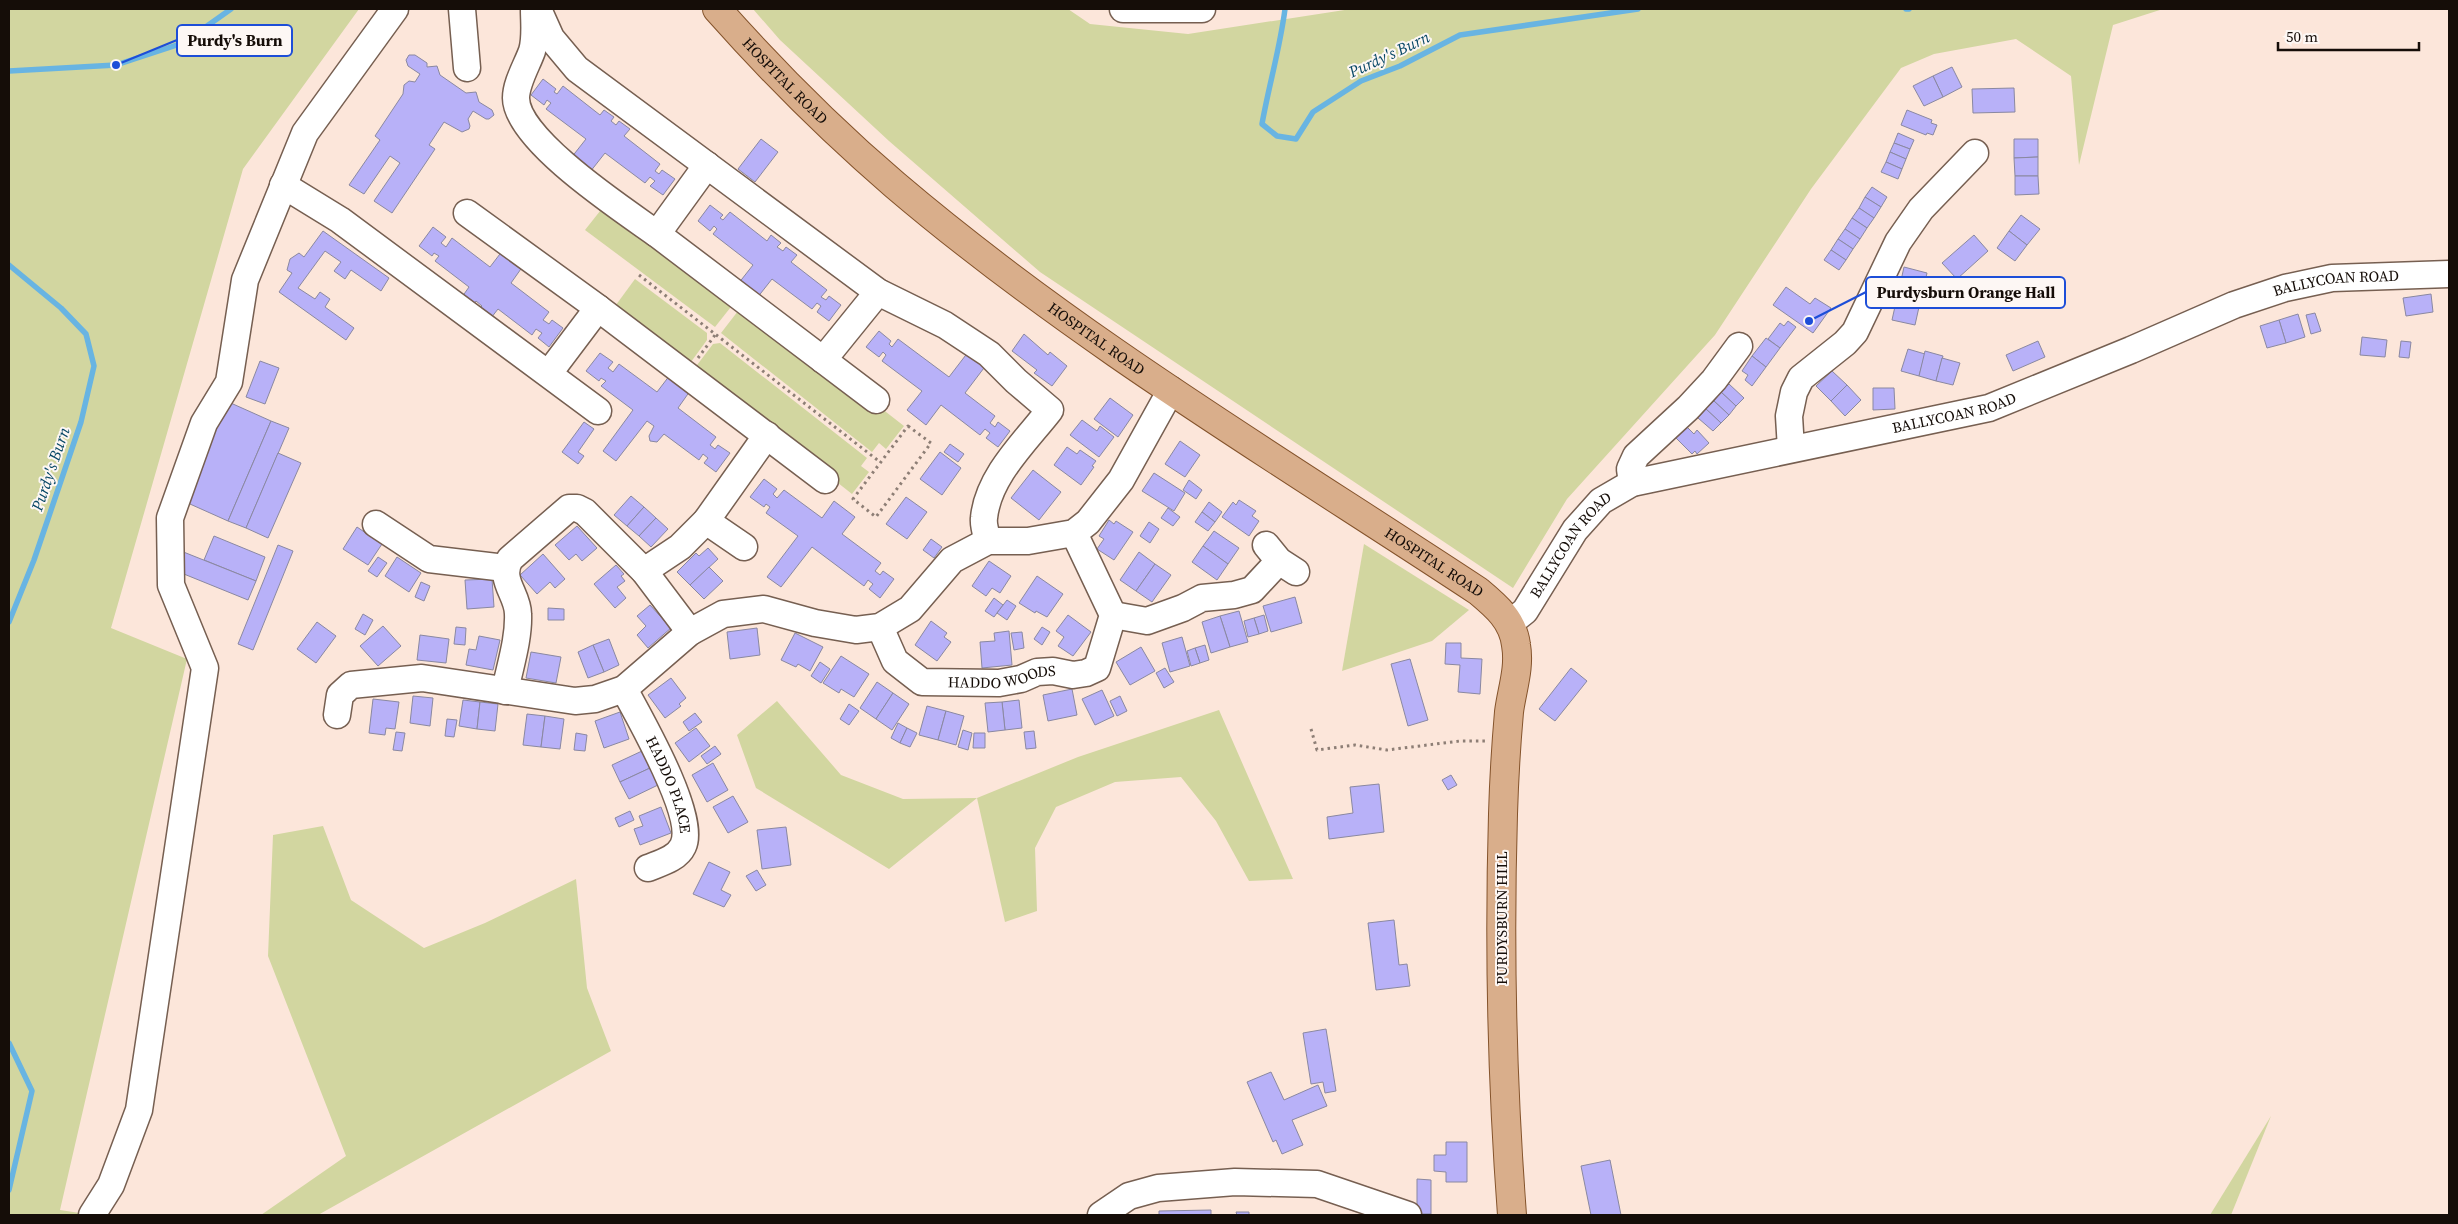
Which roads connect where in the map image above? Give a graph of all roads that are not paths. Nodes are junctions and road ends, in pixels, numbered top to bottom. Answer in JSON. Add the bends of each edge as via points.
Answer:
{"nodes":[{"id":1,"x":395,"y":9,"type":"edge"},
{"id":2,"x":462,"y":9,"type":"edge"},
{"id":3,"x":534,"y":9,"type":"edge"},
{"id":4,"x":538,"y":9,"type":"edge"},
{"id":5,"x":717,"y":9,"type":"edge"},
{"id":6,"x":1123,"y":9,"type":"edge"},
{"id":7,"x":1202,"y":9,"type":"edge"},
{"id":8,"x":467,"y":68,"type":"dead end"},
{"id":9,"x":1975,"y":152,"type":"dead end"},
{"id":10,"x":707,"y":165,"type":"junction"},
{"id":11,"x":283,"y":186,"type":"junction"},
{"id":12,"x":467,"y":213,"type":"dead end"},
{"id":13,"x":657,"y":234,"type":"junction"},
{"id":14,"x":2449,"y":274,"type":"edge"},
{"id":15,"x":878,"y":292,"type":"junction"},
{"id":16,"x":598,"y":308,"type":"junction"},
{"id":17,"x":1739,"y":346,"type":"dead end"},
{"id":18,"x":824,"y":360,"type":"junction"},
{"id":19,"x":549,"y":373,"type":"junction"},
{"id":20,"x":1171,"y":390,"type":"junction"},
{"id":21,"x":876,"y":400,"type":"dead end"},
{"id":22,"x":598,"y":411,"type":"dead end"},
{"id":23,"x":767,"y":436,"type":"junction"},
{"id":24,"x":1791,"y":449,"type":"junction"},
{"id":25,"x":825,"y":480,"type":"dead end"},
{"id":26,"x":1632,"y":483,"type":"junction"},
{"id":27,"x":706,"y":521,"type":"junction"},
{"id":28,"x":376,"y":524,"type":"dead end"},
{"id":29,"x":1074,"y":533,"type":"junction"},
{"id":30,"x":988,"y":541,"type":"junction"},
{"id":31,"x":744,"y":547,"type":"dead end"},
{"id":32,"x":1280,"y":559,"type":"dead end"},
{"id":33,"x":505,"y":568,"type":"junction"},
{"id":34,"x":644,"y":570,"type":"junction"},
{"id":35,"x":1113,"y":615,"type":"junction"},
{"id":36,"x":1510,"y":623,"type":"junction"},
{"id":37,"x":880,"y":627,"type":"junction"},
{"id":38,"x":690,"y":632,"type":"junction"},
{"id":39,"x":624,"y":689,"type":"junction"},
{"id":40,"x":505,"y":691,"type":"junction"},
{"id":41,"x":337,"y":715,"type":"dead end"},
{"id":42,"x":648,"y":868,"type":"dead end"},
{"id":43,"x":92,"y":1215,"type":"edge"},
{"id":44,"x":1101,"y":1215,"type":"edge"},
{"id":45,"x":1408,"y":1215,"type":"edge"},
{"id":46,"x":1512,"y":1215,"type":"edge"}],
"edges":[{"from":1,"to":11,"type":"street","via":[[304,133]]},
{"from":2,"to":8,"type":"street"},
{"from":3,"to":13,"type":"street","via":[[533,48],[516,98],[520,113],[534,133],[578,178]]},
{"from":4,"to":10,"type":"street","via":[[551,38],[577,70]]},
{"from":5,"to":20,"type":"main road","name":"HOSPITAL ROAD","via":[[804,102],[895,185],[1096,339]]},
{"from":6,"to":7,"type":"street"},
{"from":9,"to":24,"type":"street","via":[[1921,209],[1880,276],[1864,294],[1862,337],[1838,350],[1802,378],[1794,392],[1789,416]]},
{"from":10,"to":13,"type":"street"},
{"from":10,"to":15,"type":"street"},
{"from":11,"to":19,"type":"street","via":[[340,220]]},
{"from":11,"to":43,"type":"street","via":[[245,280],[229,382],[204,423],[170,518],[171,585],[205,668],[139,1110],[112,1185]]},
{"from":12,"to":16,"type":"street"},
{"from":13,"to":18,"type":"street"},
{"from":14,"to":24,"type":"street","name":"BALLYCOAN ROAD","via":[[2332,278],[2285,288],[2234,305],[1988,408]]},
{"from":15,"to":18,"type":"street"},
{"from":15,"to":30,"type":"street","via":[[962,335],[989,354],[1050,410],[1001,473],[988,497],[984,520]]},
{"from":16,"to":19,"type":"street"},
{"from":16,"to":23,"type":"street"},
{"from":17,"to":26,"type":"street","via":[[1714,380],[1636,456],[1630,469]]},
{"from":18,"to":21,"type":"street"},
{"from":19,"to":22,"type":"street"},
{"from":20,"to":29,"type":"street","via":[[1121,480],[1088,522]]},
{"from":20,"to":36,"type":"main road","name":"HOSPITAL ROAD","via":[[1478,591]]},
{"from":23,"to":25,"type":"street"},
{"from":23,"to":27,"type":"street"},
{"from":24,"to":26,"type":"street","name":"BALLYCOAN ROAD"},
{"from":26,"to":36,"type":"street","name":"BALLYCOAN ROAD","via":[[1601,500],[1575,530],[1525,611]]},
{"from":27,"to":31,"type":"street"},
{"from":27,"to":34,"type":"street","via":[[680,547]]},
{"from":28,"to":33,"type":"street","via":[[429,559]]},
{"from":29,"to":30,"type":"street","via":[[1028,541]]},
{"from":29,"to":35,"type":"street"},
{"from":30,"to":37,"type":"street","via":[[952,560],[910,609]]},
{"from":32,"to":35,"type":"street","via":[[1252,590],[1202,598],[1147,620]]},
{"from":33,"to":34,"type":"street","via":[[510,559],[570,508],[577,508]]},
{"from":33,"to":40,"type":"street","via":[[518,611],[518,627]]},
{"from":34,"to":38,"type":"street"},
{"from":35,"to":37,"type":"street","name":"HADDO WOODS","via":[[1096,668],[1074,675],[1037,672],[999,683],[922,682],[895,661]]},
{"from":36,"to":46,"type":"main road","name":"PURDYSBURN HILL","via":[[1518,664],[1506,740],[1500,907],[1503,1055]]},
{"from":37,"to":38,"type":"street","via":[[856,630],[764,608],[723,614]]},
{"from":38,"to":39,"type":"street"},
{"from":39,"to":40,"type":"street","via":[[596,699],[575,701]]},
{"from":39,"to":42,"type":"street","name":"HADDO PLACE","via":[[666,770],[686,836],[683,847],[671,858]]},
{"from":40,"to":41,"type":"street","via":[[422,678],[351,685],[340,695]]},
{"from":44,"to":45,"type":"street","via":[[1129,1196],[1158,1188],[1235,1182],[1317,1184]]}]}
